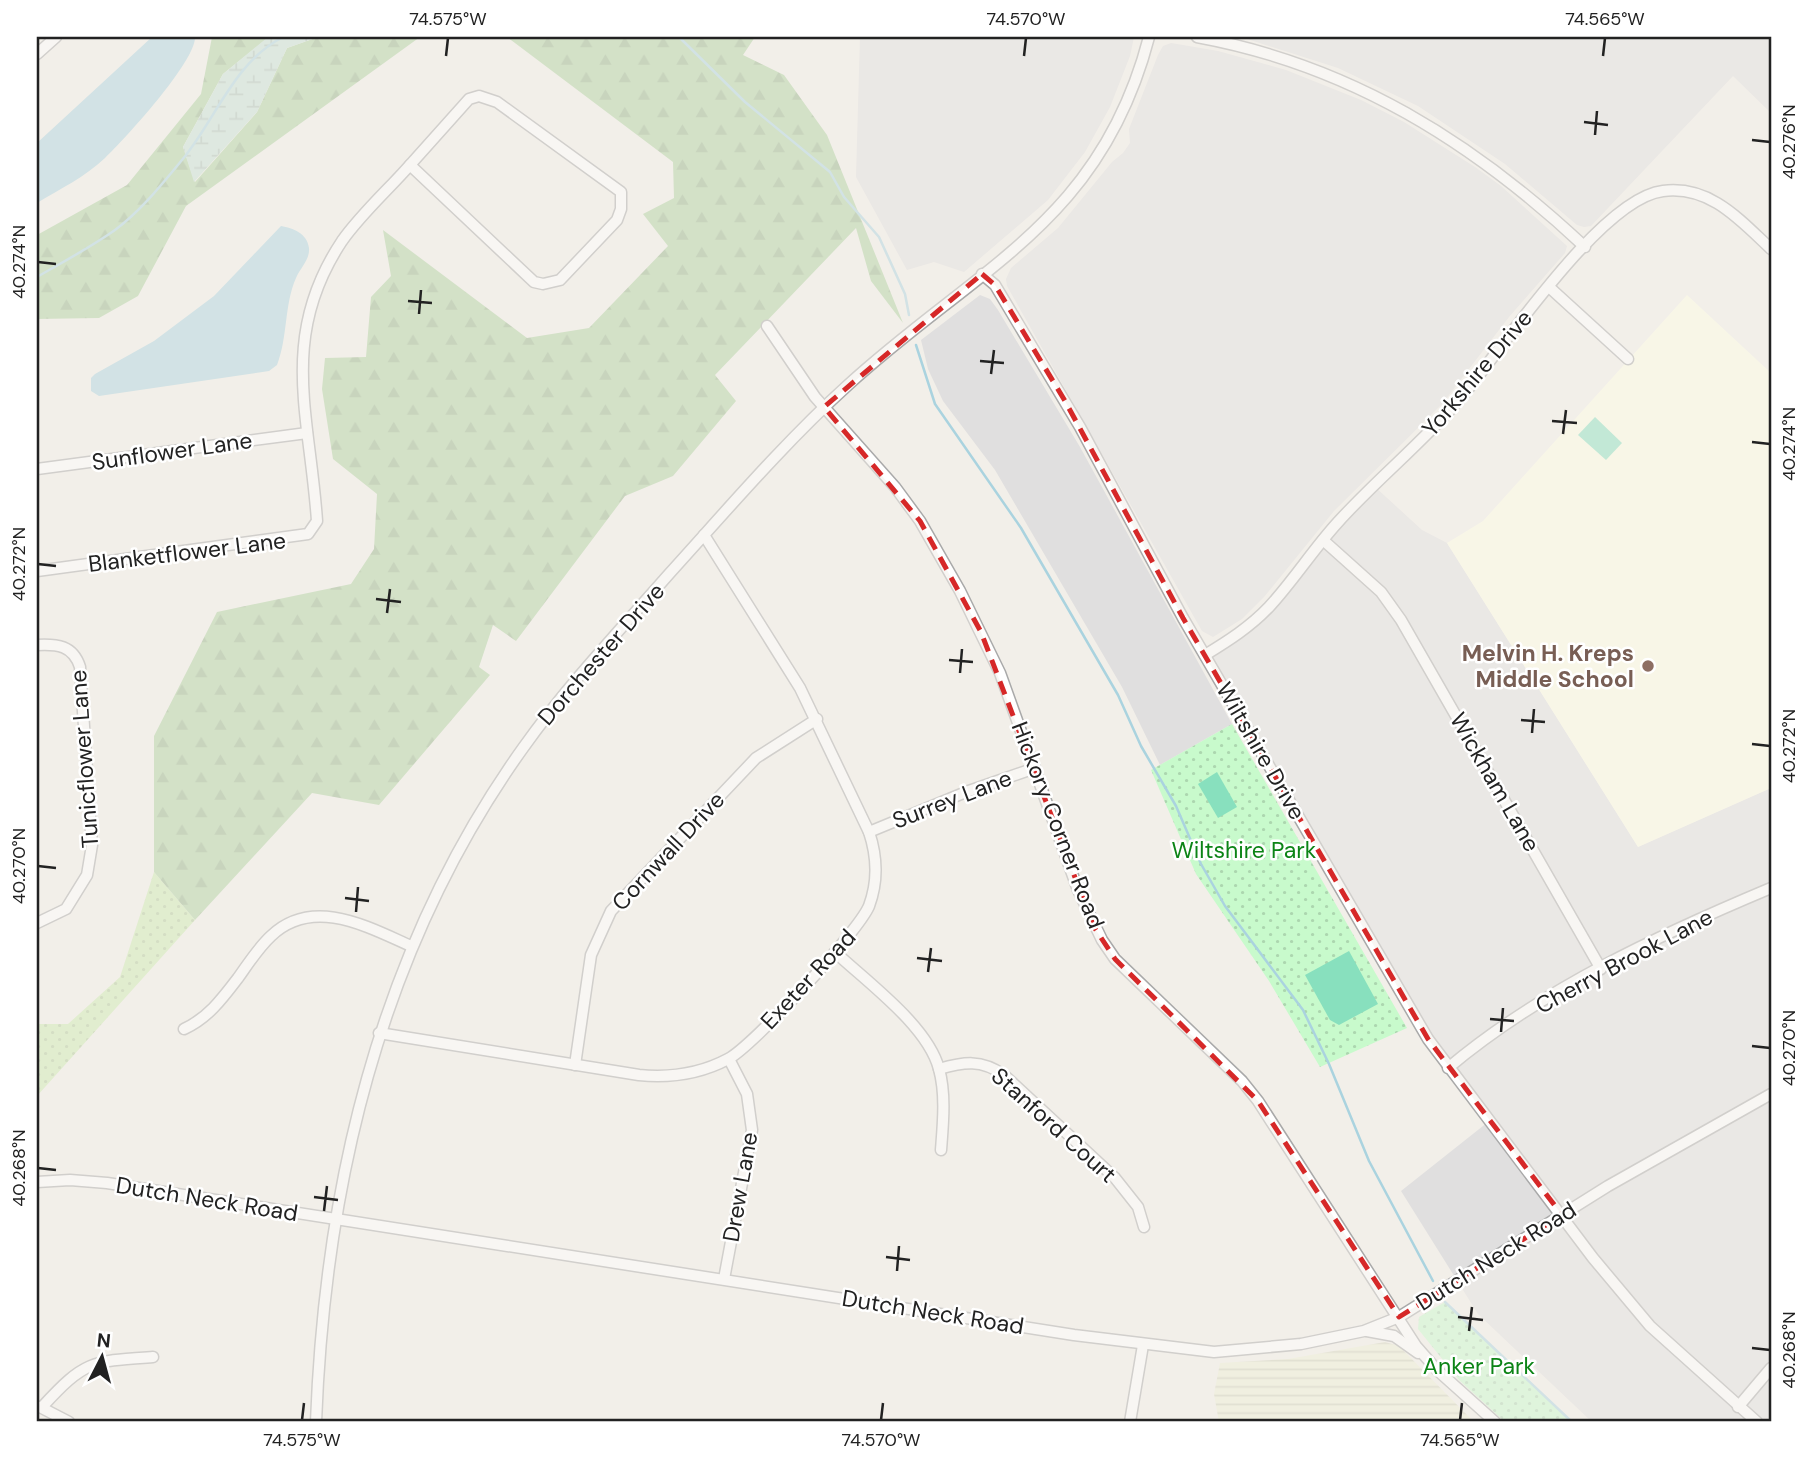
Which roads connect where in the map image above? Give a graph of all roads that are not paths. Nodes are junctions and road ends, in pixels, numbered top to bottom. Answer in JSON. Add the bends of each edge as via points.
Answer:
{"nodes":[{"id":1,"x":55,"y":37,"type":"edge"},
{"id":2,"x":1149,"y":37,"type":"edge"},
{"id":3,"x":1198,"y":37,"type":"edge"},
{"id":4,"x":37,"y":52,"type":"edge"},
{"id":5,"x":410,"y":165,"type":"junction"},
{"id":6,"x":1585,"y":247,"type":"junction"},
{"id":7,"x":1771,"y":249,"type":"edge"},
{"id":8,"x":982,"y":274,"type":"junction"},
{"id":9,"x":1549,"y":287,"type":"junction"},
{"id":10,"x":767,"y":326,"type":"dead end"},
{"id":11,"x":1628,"y":359,"type":"dead end"},
{"id":12,"x":824,"y":407,"type":"junction"},
{"id":13,"x":307,"y":433,"type":"junction"},
{"id":14,"x":37,"y":469,"type":"edge"},
{"id":15,"x":704,"y":535,"type":"junction"},
{"id":16,"x":1323,"y":540,"type":"junction"},
{"id":17,"x":37,"y":571,"type":"edge"},
{"id":18,"x":37,"y":645,"type":"edge"},
{"id":19,"x":1205,"y":655,"type":"junction"},
{"id":20,"x":817,"y":719,"type":"junction"},
{"id":21,"x":1035,"y":768,"type":"junction"},
{"id":22,"x":869,"y":832,"type":"junction"},
{"id":23,"x":1771,"y":888,"type":"edge"},
{"id":24,"x":37,"y":923,"type":"edge"},
{"id":25,"x":411,"y":946,"type":"junction"},
{"id":26,"x":835,"y":952,"type":"junction"},
{"id":27,"x":1601,"y":969,"type":"junction"},
{"id":28,"x":184,"y":1029,"type":"dead end"},
{"id":29,"x":379,"y":1033,"type":"junction"},
{"id":30,"x":729,"y":1059,"type":"junction"},
{"id":31,"x":575,"y":1065,"type":"junction"},
{"id":32,"x":1448,"y":1068,"type":"junction"},
{"id":33,"x":939,"y":1069,"type":"junction"},
{"id":34,"x":1771,"y":1094,"type":"edge"},
{"id":35,"x":941,"y":1150,"type":"dead end"},
{"id":36,"x":37,"y":1182,"type":"edge"},
{"id":37,"x":1562,"y":1215,"type":"junction"},
{"id":38,"x":337,"y":1220,"type":"junction"},
{"id":39,"x":1144,"y":1227,"type":"dead end"},
{"id":40,"x":724,"y":1279,"type":"junction"},
{"id":41,"x":1399,"y":1317,"type":"junction"},
{"id":42,"x":1364,"y":1331,"type":"junction"},
{"id":43,"x":1143,"y":1345,"type":"junction"},
{"id":44,"x":153,"y":1357,"type":"dead end"},
{"id":45,"x":1427,"y":1360,"type":"junction"},
{"id":46,"x":1771,"y":1368,"type":"edge"},
{"id":47,"x":40,"y":1406,"type":"edge"},
{"id":48,"x":1738,"y":1407,"type":"junction"},
{"id":49,"x":69,"y":1422,"type":"edge"},
{"id":50,"x":316,"y":1422,"type":"edge"},
{"id":51,"x":1130,"y":1422,"type":"edge"},
{"id":52,"x":1495,"y":1422,"type":"edge"},
{"id":53,"x":1757,"y":1422,"type":"edge"}],
"edges":[{"from":1,"to":4,"type":"street"},
{"from":2,"to":8,"type":"street","name":"Dorchester Drive","via":[[1126,107],[1087,174],[1038,230]]},
{"from":3,"to":6,"type":"street","via":[[1292,62],[1402,109],[1501,173]]},
{"from":5,"to":5,"type":"street","name":"Blanketflower Lane","via":[[469,99],[485,97],[616,186],[621,192],[621,209],[617,220],[560,280],[543,284],[534,282]]},
{"from":5,"to":13,"type":"street","name":"Blanketflower Lane","via":[[344,238],[320,276],[308,313],[301,360]]},
{"from":6,"to":7,"type":"street","name":"Yorkshire Drive","via":[[1635,200],[1676,190],[1714,200]]},
{"from":6,"to":9,"type":"street","name":"Yorkshire Drive"},
{"from":8,"to":12,"type":"street","name":"Dorchester Drive"},
{"from":8,"to":19,"type":"street","name":"Wiltshire Drive","via":[[995,285],[1075,418]]},
{"from":9,"to":11,"type":"street"},
{"from":9,"to":16,"type":"street","name":"Yorkshire Drive","via":[[1440,421]]},
{"from":10,"to":12,"type":"street","name":"Hickory Corner Road"},
{"from":12,"to":15,"type":"street","name":"Dorchester Drive"},
{"from":12,"to":21,"type":"street","name":"Hickory Corner Road","via":[[920,521],[981,632]]},
{"from":13,"to":14,"type":"street","name":"Sunflower Lane"},
{"from":13,"to":17,"type":"street","name":"Blanketflower Lane","via":[[317,521],[308,534]]},
{"from":15,"to":20,"type":"street","name":"Exeter Road"},
{"from":15,"to":25,"type":"street","name":"Dorchester Drive","via":[[567,690],[522,750],[462,845]]},
{"from":16,"to":19,"type":"street","name":"Yorkshire Drive","via":[[1259,617]]},
{"from":16,"to":27,"type":"street","name":"Wickham Lane","via":[[1381,592],[1401,620]]},
{"from":18,"to":24,"type":"street","name":"Tunicflower Lane","via":[[69,649],[80,667],[92,845],[87,875],[66,909]]},
{"from":19,"to":32,"type":"street","name":"Wiltshire Drive"},
{"from":20,"to":22,"type":"street","name":"Exeter Road"},
{"from":20,"to":31,"type":"street","name":"Cornwall Drive","via":[[756,758],[611,911],[592,955]]},
{"from":21,"to":22,"type":"street","name":"Surrey Lane"},
{"from":21,"to":41,"type":"street","name":"Hickory Corner Road","via":[[1078,890],[1102,940],[1258,1101]]},
{"from":22,"to":26,"type":"street","name":"Exeter Road","via":[[875,858],[873,890],[856,928]]},
{"from":23,"to":27,"type":"street","name":"Cherry Brook Lane","via":[[1679,926]]},
{"from":25,"to":28,"type":"street","via":[[349,920],[323,916],[297,920],[274,933],[218,1005]]},
{"from":25,"to":29,"type":"street","name":"Dorchester Drive"},
{"from":26,"to":30,"type":"street","name":"Exeter Road"},
{"from":26,"to":33,"type":"street","via":[[917,1030]]},
{"from":27,"to":32,"type":"street","name":"Cherry Brook Lane","via":[[1539,1004]]},
{"from":29,"to":31,"type":"street","name":"Exeter Road"},
{"from":29,"to":38,"type":"street","name":"Dorchester Drive"},
{"from":30,"to":31,"type":"street","name":"Exeter Road","via":[[668,1076]]},
{"from":30,"to":40,"type":"street","name":"Drew Lane","via":[[747,1094],[752,1130]]},
{"from":32,"to":37,"type":"street","name":"Wiltshire Drive"},
{"from":33,"to":35,"type":"street"},
{"from":33,"to":39,"type":"street","name":"Stanford Court","via":[[970,1061],[1004,1075],[1115,1178],[1138,1207]]},
{"from":34,"to":37,"type":"street","name":"Dutch Neck Road"},
{"from":36,"to":38,"type":"street","name":"Dutch Neck Road","via":[[107,1183]]},
{"from":37,"to":41,"type":"street","name":"Dutch Neck Road"},
{"from":37,"to":48,"type":"street","name":"Wiltshire Drive","via":[[1650,1326]]},
{"from":38,"to":40,"type":"street","name":"Dutch Neck Road"},
{"from":38,"to":50,"type":"street","name":"Dorchester Drive","via":[[322,1329]]},
{"from":40,"to":43,"type":"street","name":"Dutch Neck Road"},
{"from":41,"to":42,"type":"street","name":"Dutch Neck Road"},
{"from":41,"to":45,"type":"street","name":"Hickory Corner Road"},
{"from":42,"to":43,"type":"street","name":"Dutch Neck Road","via":[[1339,1339],[1237,1352]]},
{"from":42,"to":45,"type":"street","via":[[1394,1336]]},
{"from":43,"to":51,"type":"street"},
{"from":44,"to":47,"type":"street","via":[[87,1365]]},
{"from":45,"to":52,"type":"street","name":"Hickory Corner Road"},
{"from":46,"to":48,"type":"street"},
{"from":47,"to":49,"type":"street"},
{"from":48,"to":53,"type":"street","name":"Wiltshire Drive"}]}
